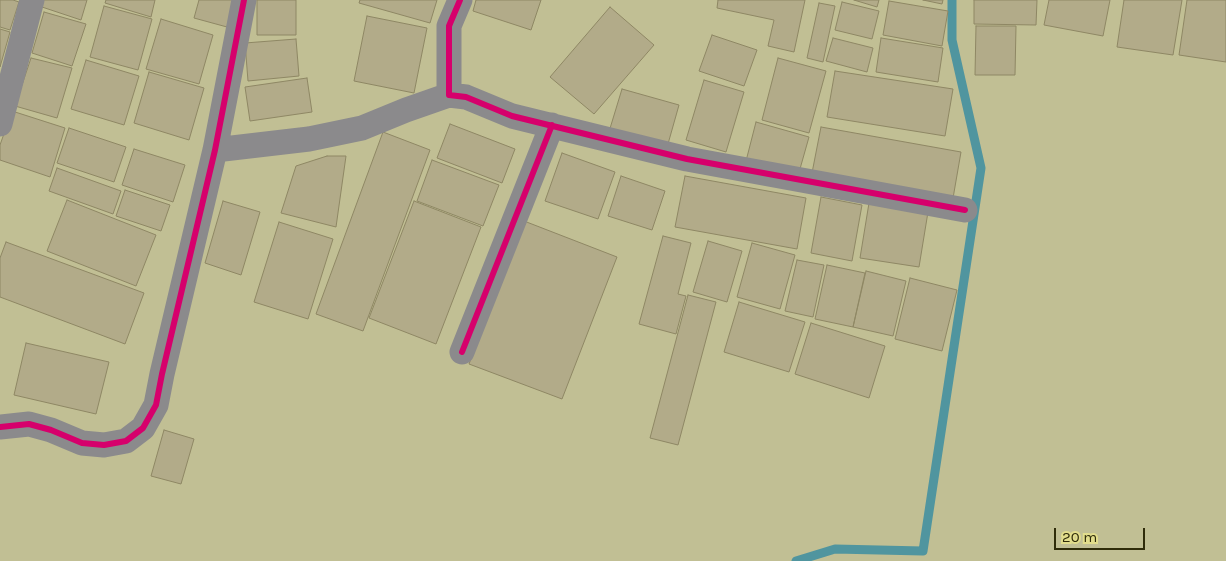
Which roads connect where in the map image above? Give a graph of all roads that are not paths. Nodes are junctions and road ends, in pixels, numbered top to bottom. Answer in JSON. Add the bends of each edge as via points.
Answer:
{"nodes":[{"id":1,"x":32,"y":0,"type":"edge"},
{"id":2,"x":244,"y":0,"type":"edge"},
{"id":3,"x":460,"y":0,"type":"edge"},
{"id":4,"x":449,"y":95,"type":"junction"},
{"id":5,"x":0,"y":124,"type":"edge"},
{"id":6,"x":552,"y":125,"type":"junction"},
{"id":7,"x":215,"y":150,"type":"junction"},
{"id":8,"x":965,"y":210,"type":"dead end"},
{"id":9,"x":462,"y":352,"type":"dead end"},
{"id":10,"x":0,"y":427,"type":"edge"}],
"edges":[{"from":1,"to":5,"type":"street"},
{"from":2,"to":7,"type":"street"},
{"from":3,"to":4,"type":"street","via":[[449,26]]},
{"from":4,"to":6,"type":"street","via":[[466,97],[512,116]]},
{"from":4,"to":7,"type":"street","via":[[362,128],[309,139]]},
{"from":6,"to":8,"type":"street","via":[[687,159]]},
{"from":6,"to":9,"type":"street"},
{"from":7,"to":10,"type":"street","via":[[156,405],[143,428],[126,441],[104,445],[82,443],[29,424]]}]}
